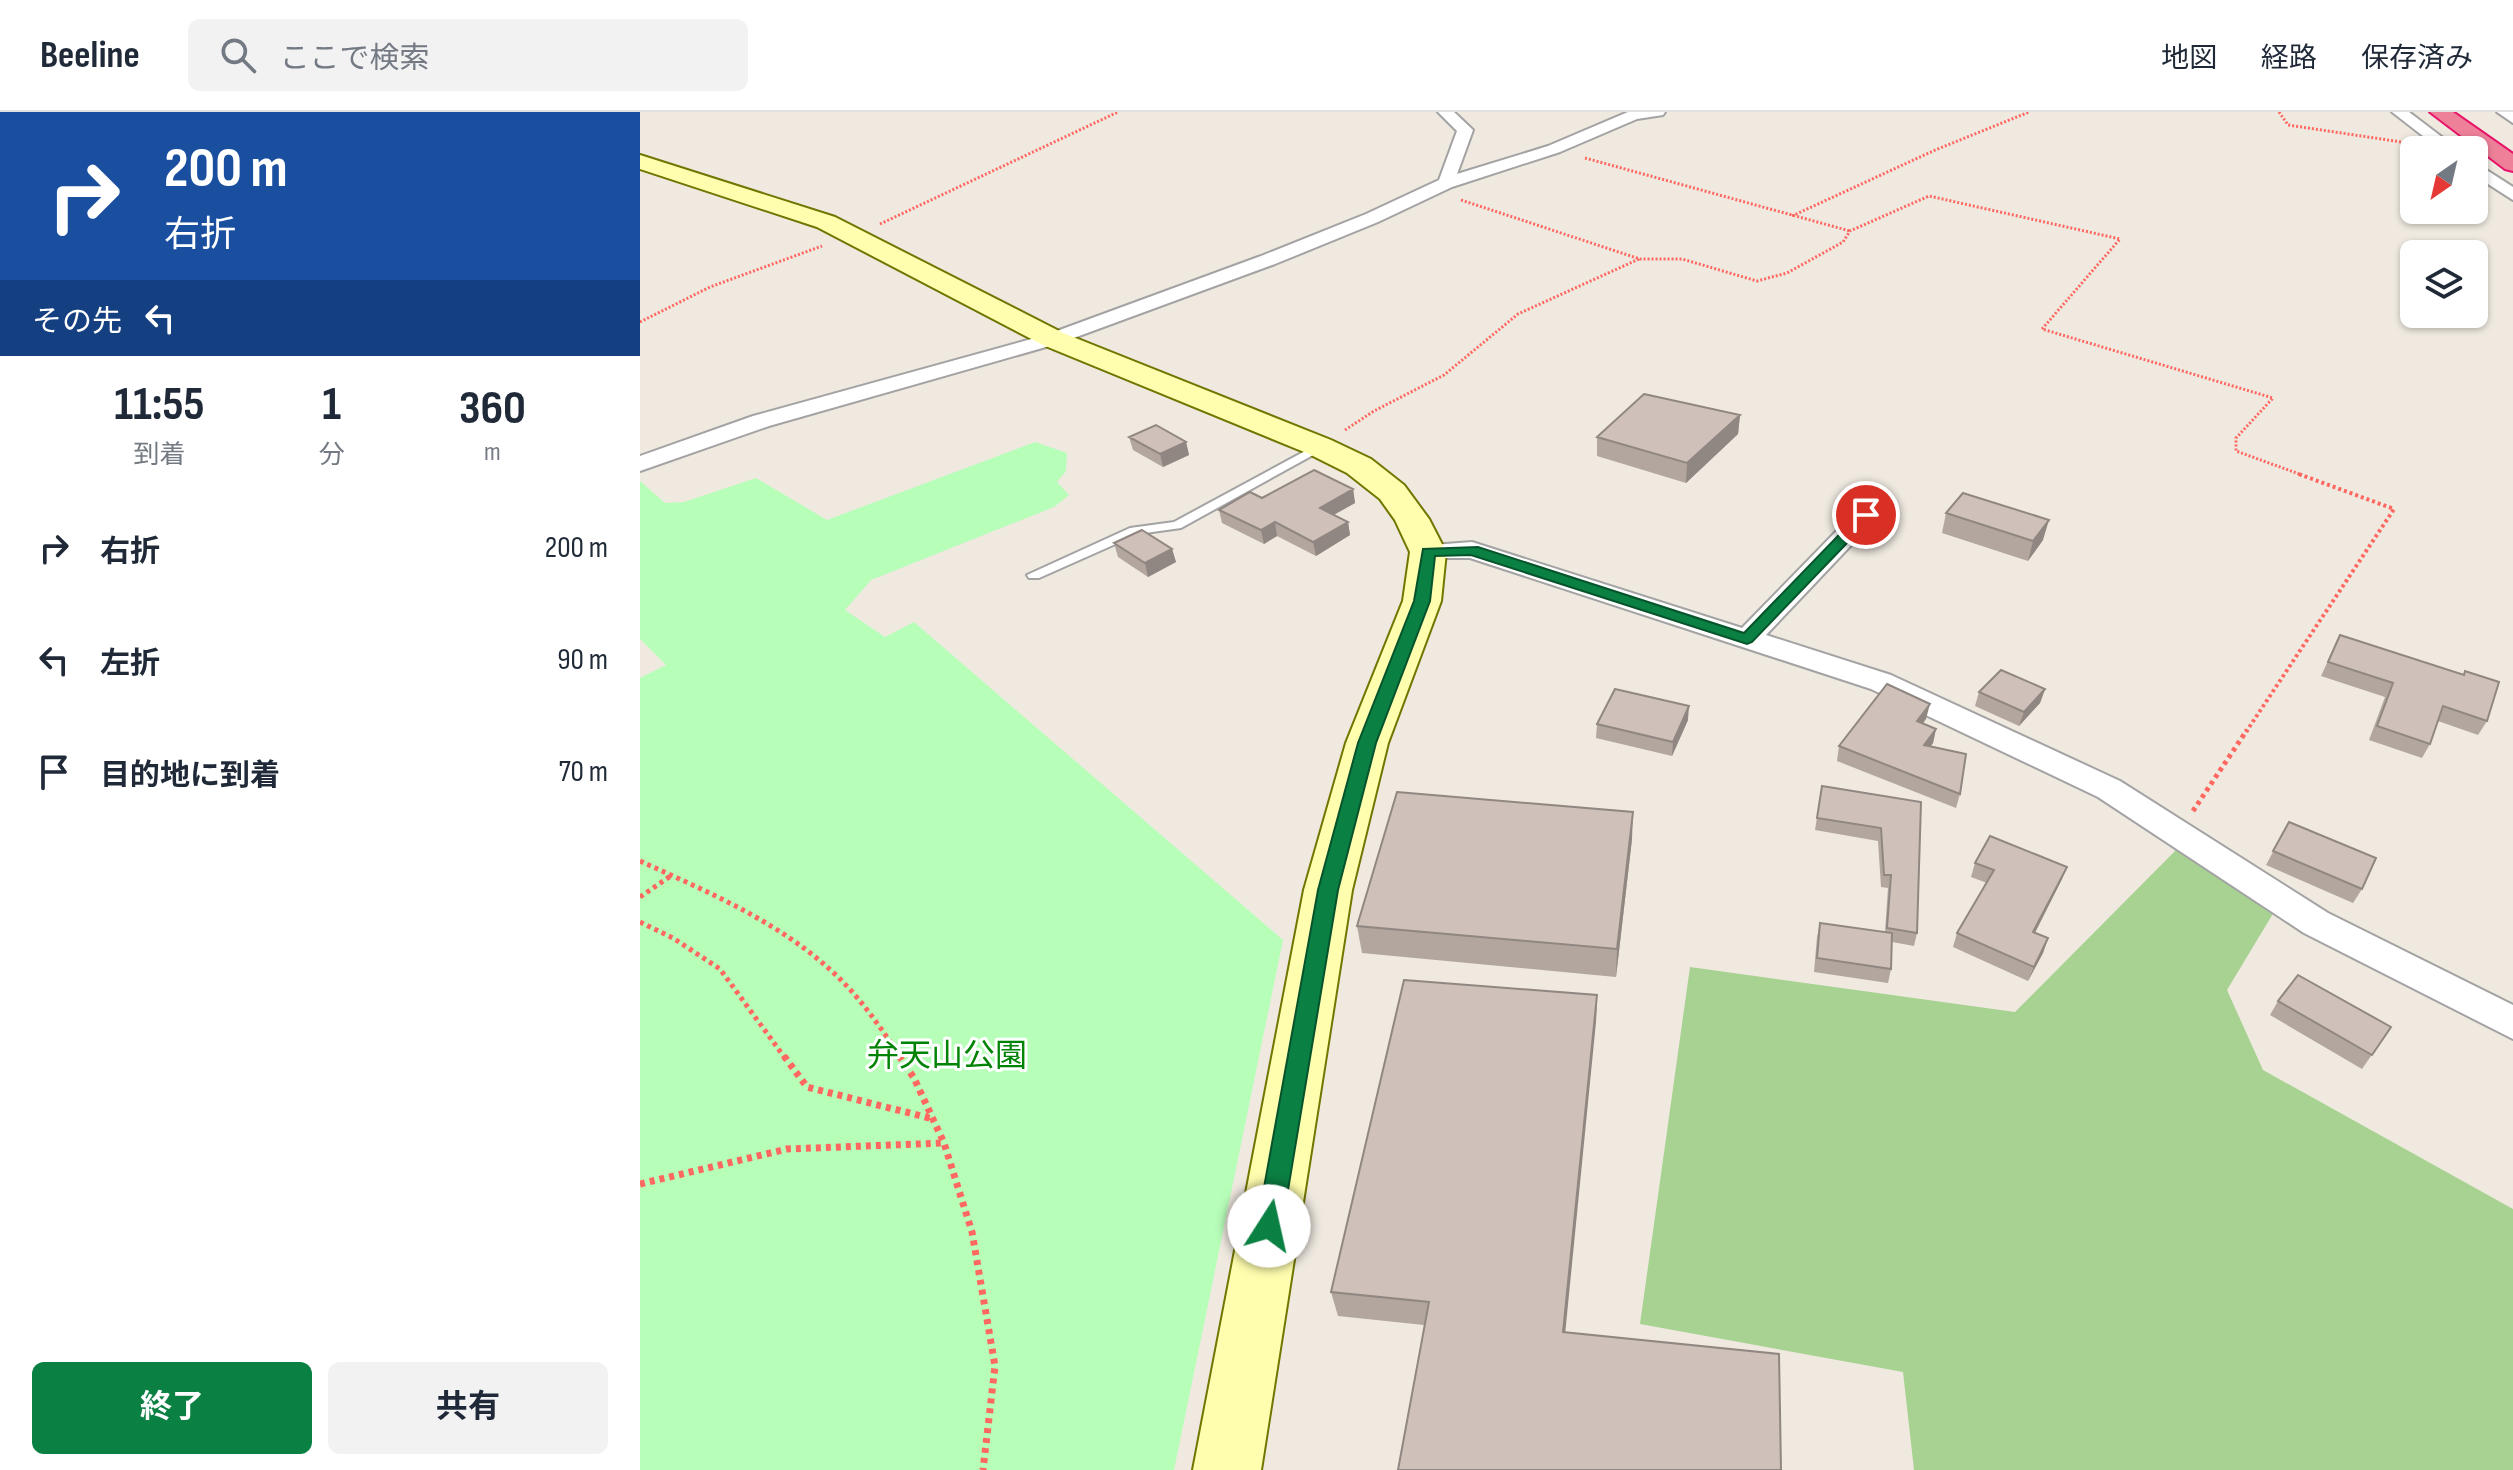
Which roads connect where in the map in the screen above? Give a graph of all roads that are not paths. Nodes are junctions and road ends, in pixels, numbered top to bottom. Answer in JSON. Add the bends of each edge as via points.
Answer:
{"nodes":[{"id":1,"x":1445,"y":112,"type":"edge"},
{"id":2,"x":1658,"y":112,"type":"edge"},
{"id":3,"x":2399,"y":112,"type":"edge"},
{"id":4,"x":2440,"y":112,"type":"edge"},
{"id":5,"x":2463,"y":112,"type":"edge"},
{"id":6,"x":2504,"y":112,"type":"edge"},
{"id":7,"x":2513,"y":118,"type":"edge"},
{"id":8,"x":2432,"y":136,"type":"edge"},
{"id":9,"x":2513,"y":147,"type":"edge"},
{"id":10,"x":640,"y":162,"type":"edge"},
{"id":11,"x":2513,"y":164,"type":"edge"},
{"id":12,"x":2488,"y":177,"type":"edge"},
{"id":13,"x":1440,"y":187,"type":"junction"},
{"id":14,"x":2513,"y":195,"type":"edge"},
{"id":15,"x":1053,"y":339,"type":"junction"},
{"id":16,"x":1320,"y":447,"type":"junction"},
{"id":17,"x":640,"y":464,"type":"edge"},
{"id":18,"x":1866,"y":515,"type":"dead end"},
{"id":19,"x":1428,"y":552,"type":"junction"},
{"id":20,"x":1034,"y":575,"type":"dead end"},
{"id":21,"x":1747,"y":639,"type":"junction"},
{"id":22,"x":2513,"y":1023,"type":"edge"},
{"id":23,"x":1227,"y":1470,"type":"edge"}],
"edges":[{"from":1,"to":13,"type":"street","via":[[1465,130]]},
{"from":2,"to":13,"type":"street","via":[[1634,115],[1554,149]]},
{"from":3,"to":8,"type":"street"},
{"from":4,"to":11,"type":"highway"},
{"from":5,"to":9,"type":"highway"},
{"from":6,"to":7,"type":"street"},
{"from":10,"to":15,"type":"street","via":[[856,235]]},
{"from":12,"to":14,"type":"street"},
{"from":13,"to":15,"type":"street","via":[[1254,266]]},
{"from":15,"to":16,"type":"street"},
{"from":15,"to":17,"type":"street","via":[[761,421]]},
{"from":16,"to":19,"type":"street","via":[[1359,466],[1392,492]]},
{"from":16,"to":20,"type":"lane","via":[[1177,525],[1135,531]]},
{"from":18,"to":21,"type":"street"},
{"from":19,"to":21,"type":"street","via":[[1472,550]]},
{"from":19,"to":23,"type":"street","via":[[1422,601],[1367,743],[1328,890]]},
{"from":21,"to":22,"type":"street","via":[[1881,682],[2109,789],[2316,923]]}]}
